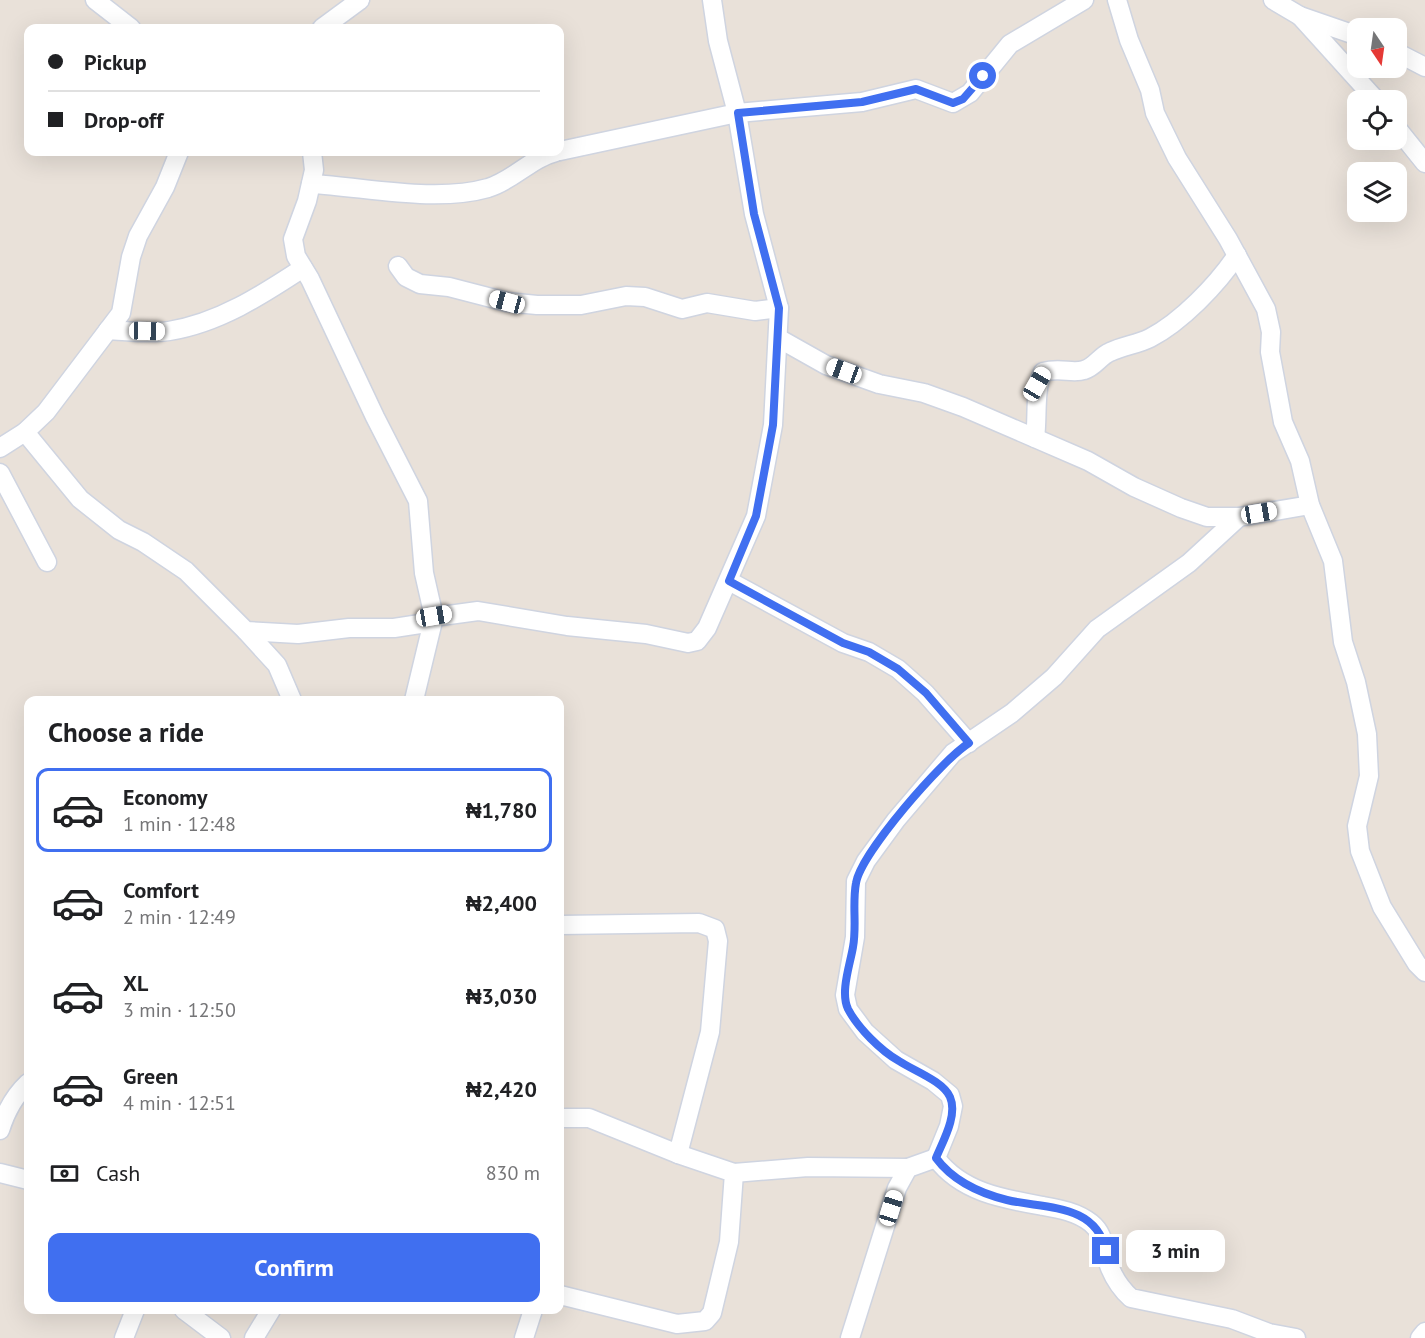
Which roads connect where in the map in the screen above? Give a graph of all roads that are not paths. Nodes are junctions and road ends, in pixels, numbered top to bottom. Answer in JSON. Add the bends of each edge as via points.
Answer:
{"nodes":[{"id":1,"x":95,"y":0,"type":"edge"},
{"id":2,"x":360,"y":0,"type":"edge"},
{"id":3,"x":712,"y":0,"type":"edge"},
{"id":4,"x":1084,"y":0,"type":"edge"},
{"id":5,"x":1117,"y":0,"type":"edge"},
{"id":6,"x":1273,"y":0,"type":"edge"},
{"id":7,"x":1300,"y":16,"type":"junction"},
{"id":8,"x":126,"y":24,"type":"edge"},
{"id":9,"x":327,"y":24,"type":"edge"},
{"id":10,"x":1347,"y":32,"type":"edge"},
{"id":11,"x":1407,"y":58,"type":"edge"},
{"id":12,"x":1425,"y":67,"type":"edge"},
{"id":13,"x":1367,"y":90,"type":"edge"},
{"id":14,"x":738,"y":113,"type":"junction"},
{"id":15,"x":1407,"y":141,"type":"edge"},
{"id":16,"x":564,"y":150,"type":"edge"},
{"id":17,"x":177,"y":156,"type":"edge"},
{"id":18,"x":312,"y":156,"type":"edge"},
{"id":19,"x":542,"y":156,"type":"edge"},
{"id":20,"x":1425,"y":163,"type":"edge"},
{"id":21,"x":311,"y":184,"type":"junction"},
{"id":22,"x":1237,"y":255,"type":"junction"},
{"id":23,"x":398,"y":266,"type":"dead end"},
{"id":24,"x":303,"y":268,"type":"junction"},
{"id":25,"x":779,"y":308,"type":"junction"},
{"id":26,"x":108,"y":330,"type":"junction"},
{"id":27,"x":778,"y":339,"type":"junction"},
{"id":28,"x":26,"y":432,"type":"junction"},
{"id":29,"x":1035,"y":438,"type":"junction"},
{"id":30,"x":0,"y":448,"type":"edge"},
{"id":31,"x":0,"y":473,"type":"edge"},
{"id":32,"x":1310,"y":506,"type":"junction"},
{"id":33,"x":1239,"y":517,"type":"junction"},
{"id":34,"x":47,"y":562,"type":"dead end"},
{"id":35,"x":729,"y":581,"type":"junction"},
{"id":36,"x":434,"y":616,"type":"junction"},
{"id":37,"x":246,"y":631,"type":"junction"},
{"id":38,"x":290,"y":696,"type":"edge"},
{"id":39,"x":415,"y":696,"type":"edge"},
{"id":40,"x":969,"y":743,"type":"junction"},
{"id":41,"x":564,"y":925,"type":"edge"},
{"id":42,"x":1425,"y":972,"type":"edge"},
{"id":43,"x":24,"y":1087,"type":"edge"},
{"id":44,"x":564,"y":1118,"type":"edge"},
{"id":45,"x":0,"y":1130,"type":"edge"},
{"id":46,"x":678,"y":1154,"type":"junction"},
{"id":47,"x":936,"y":1158,"type":"junction"},
{"id":48,"x":908,"y":1168,"type":"junction"},
{"id":49,"x":0,"y":1173,"type":"edge"},
{"id":50,"x":734,"y":1173,"type":"junction"},
{"id":51,"x":24,"y":1179,"type":"edge"},
{"id":52,"x":564,"y":1296,"type":"edge"},
{"id":53,"x":133,"y":1314,"type":"edge"},
{"id":54,"x":189,"y":1314,"type":"edge"},
{"id":55,"x":269,"y":1314,"type":"edge"},
{"id":56,"x":532,"y":1314,"type":"edge"},
{"id":57,"x":1425,"y":1332,"type":"edge"},
{"id":58,"x":124,"y":1338,"type":"edge"},
{"id":59,"x":221,"y":1338,"type":"edge"},
{"id":60,"x":254,"y":1338,"type":"edge"},
{"id":61,"x":524,"y":1338,"type":"edge"},
{"id":62,"x":850,"y":1338,"type":"edge"},
{"id":63,"x":1296,"y":1338,"type":"edge"},
{"id":64,"x":1420,"y":1338,"type":"edge"}],
"edges":[{"from":1,"to":8,"type":"street"},
{"from":2,"to":9,"type":"street"},
{"from":3,"to":14,"type":"street","via":[[718,41]]},
{"from":4,"to":14,"type":"street","via":[[1010,44],[970,93],[953,103],[916,89],[862,102]]},
{"from":5,"to":22,"type":"street","via":[[1155,113],[1182,167]]},
{"from":6,"to":7,"type":"street"},
{"from":7,"to":10,"type":"street"},
{"from":7,"to":13,"type":"street"},
{"from":11,"to":12,"type":"street"},
{"from":14,"to":16,"type":"street"},
{"from":14,"to":25,"type":"street","via":[[754,214]]},
{"from":15,"to":20,"type":"street"},
{"from":17,"to":26,"type":"street","via":[[165,187],[138,236],[122,313]]},
{"from":18,"to":21,"type":"street"},
{"from":19,"to":21,"type":"street","via":[[515,177],[462,194]]},
{"from":21,"to":24,"type":"street","via":[[293,239]]},
{"from":22,"to":29,"type":"street","via":[[1201,298],[1149,338],[1108,352],[1082,371],[1057,368],[1043,372],[1037,384]]},
{"from":22,"to":32,"type":"street","via":[[1266,309],[1283,422],[1300,461]]},
{"from":23,"to":25,"type":"street","via":[[406,277],[420,284],[507,302],[581,305],[626,296],[645,297],[682,309],[707,303],[755,311]]},
{"from":24,"to":26,"type":"street","via":[[233,310],[195,325],[167,332]]},
{"from":24,"to":36,"type":"street","via":[[418,501],[424,573]]},
{"from":25,"to":27,"type":"street"},
{"from":26,"to":28,"type":"street","via":[[61,394]]},
{"from":27,"to":29,"type":"street","via":[[826,365],[879,384],[924,393]]},
{"from":27,"to":35,"type":"street","via":[[773,425],[756,516]]},
{"from":28,"to":30,"type":"street"},
{"from":28,"to":37,"type":"street","via":[[80,499],[119,530],[186,571]]},
{"from":29,"to":33,"type":"street","via":[[1181,508],[1207,517]]},
{"from":31,"to":34,"type":"street"},
{"from":32,"to":33,"type":"street"},
{"from":32,"to":42,"type":"street","via":[[1333,561],[1343,642],[1367,734],[1370,776],[1357,826],[1360,850],[1382,907]]},
{"from":33,"to":40,"type":"street","via":[[1189,563],[1097,629],[1054,678]]},
{"from":35,"to":36,"type":"street","via":[[707,628],[697,641],[688,644],[645,634],[478,611]]},
{"from":35,"to":40,"type":"street","via":[[898,669],[926,693]]},
{"from":36,"to":37,"type":"street","via":[[420,624],[394,628],[298,633]]},
{"from":36,"to":39,"type":"street"},
{"from":37,"to":38,"type":"street","via":[[277,665]]},
{"from":40,"to":47,"type":"street","via":[[953,753],[896,820],[856,881],[855,937],[845,995],[848,1009],[865,1032],[896,1060],[950,1095],[953,1106],[949,1126]]},
{"from":41,"to":46,"type":"street","via":[[699,923],[715,929],[717,967],[710,1032]]},
{"from":43,"to":45,"type":"street","via":[[6,1112]]},
{"from":44,"to":46,"type":"street","via":[[589,1118]]},
{"from":46,"to":50,"type":"street"},
{"from":47,"to":48,"type":"street"},
{"from":47,"to":63,"type":"street","via":[[963,1184],[1006,1199],[1077,1214],[1092,1223],[1103,1236],[1109,1266],[1119,1287],[1131,1298],[1232,1319]]},
{"from":48,"to":50,"type":"street","via":[[808,1167]]},
{"from":48,"to":62,"type":"street","via":[[897,1188]]},
{"from":49,"to":51,"type":"street"},
{"from":50,"to":52,"type":"street","via":[[729,1242],[716,1302],[705,1321],[677,1324]]},
{"from":53,"to":58,"type":"street"},
{"from":54,"to":59,"type":"street"},
{"from":55,"to":60,"type":"street"},
{"from":56,"to":61,"type":"street"},
{"from":57,"to":64,"type":"street"}]}
